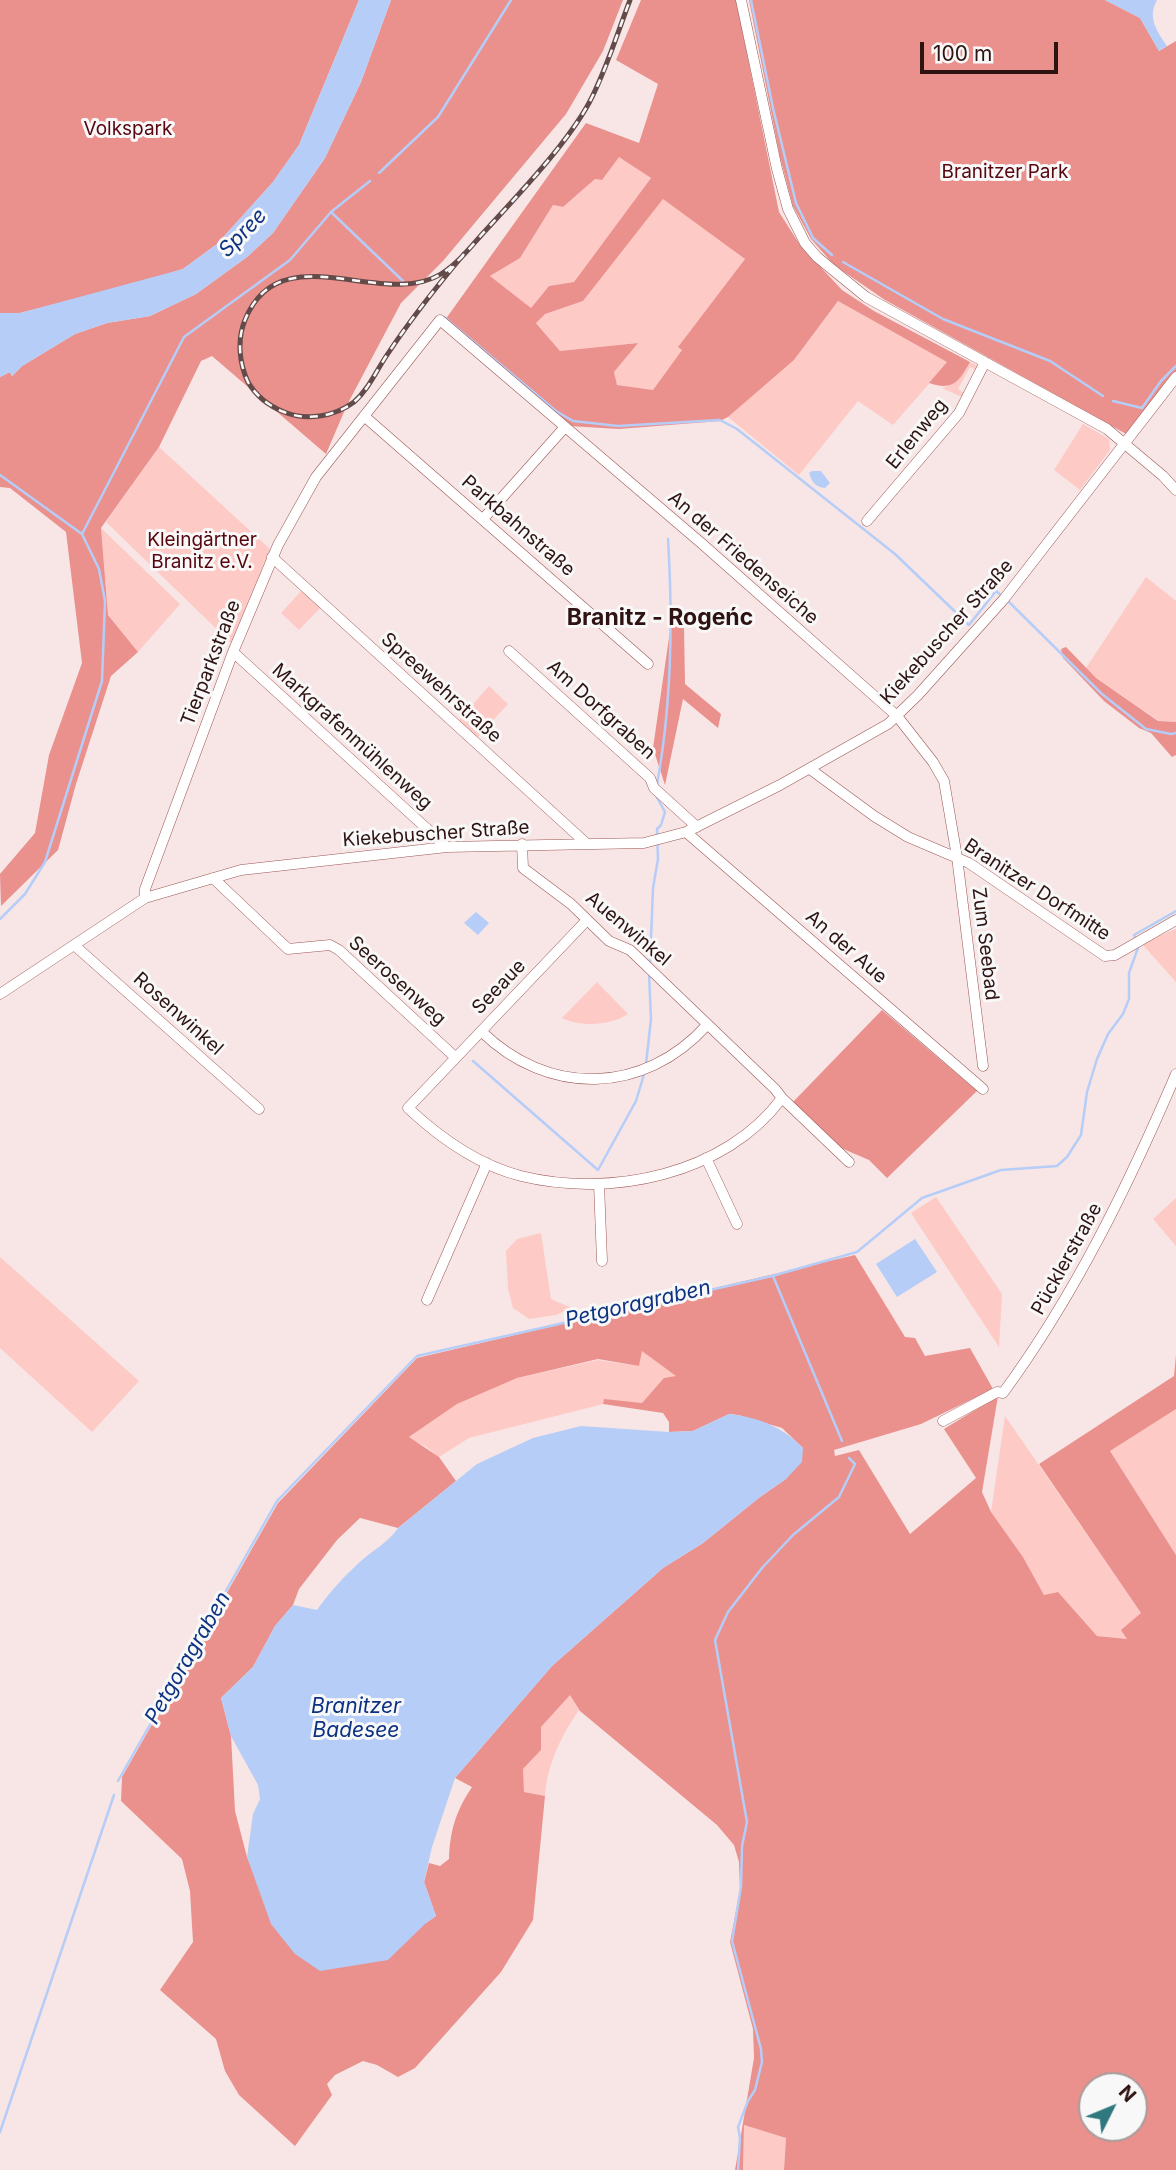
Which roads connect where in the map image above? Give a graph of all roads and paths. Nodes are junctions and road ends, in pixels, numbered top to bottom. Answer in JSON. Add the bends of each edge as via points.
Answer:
{"nodes":[{"id":1,"x":741,"y":0,"type":"edge"},
{"id":2,"x":440,"y":320,"type":"joint"},
{"id":3,"x":985,"y":362,"type":"junction"},
{"id":4,"x":1176,"y":377,"type":"edge"},
{"id":5,"x":364,"y":416,"type":"junction"},
{"id":6,"x":565,"y":427,"type":"junction"},
{"id":7,"x":1125,"y":444,"type":"junction"},
{"id":8,"x":1176,"y":490,"type":"edge"},
{"id":9,"x":483,"y":519,"type":"junction"},
{"id":10,"x":867,"y":521,"type":"dead end"},
{"id":11,"x":272,"y":557,"type":"junction"},
{"id":12,"x":509,"y":651,"type":"dead end"},
{"id":13,"x":233,"y":652,"type":"junction"},
{"id":14,"x":648,"y":664,"type":"dead end"},
{"id":15,"x":897,"y":716,"type":"junction"},
{"id":16,"x":810,"y":769,"type":"junction"},
{"id":17,"x":697,"y":827,"type":"junction"},
{"id":18,"x":686,"y":832,"type":"junction"},
{"id":19,"x":522,"y":844,"type":"junction"},
{"id":20,"x":587,"y":844,"type":"junction"},
{"id":21,"x":447,"y":847,"type":"junction"},
{"id":22,"x":957,"y":857,"type":"junction"},
{"id":23,"x":214,"y":878,"type":"junction"},
{"id":24,"x":145,"y":898,"type":"junction"},
{"id":25,"x":587,"y":920,"type":"junction"},
{"id":26,"x":1176,"y":920,"type":"edge"},
{"id":27,"x":74,"y":945,"type":"junction"},
{"id":28,"x":0,"y":994,"type":"edge"},
{"id":29,"x":707,"y":1025,"type":"junction"},
{"id":30,"x":481,"y":1031,"type":"junction"},
{"id":31,"x":455,"y":1057,"type":"junction"},
{"id":32,"x":983,"y":1066,"type":"dead end"},
{"id":33,"x":1176,"y":1074,"type":"edge"},
{"id":34,"x":983,"y":1089,"type":"dead end"},
{"id":35,"x":782,"y":1098,"type":"junction"},
{"id":36,"x":259,"y":1109,"type":"dead end"},
{"id":37,"x":706,"y":1158,"type":"junction"},
{"id":38,"x":849,"y":1162,"type":"dead end"},
{"id":39,"x":487,"y":1163,"type":"junction"},
{"id":40,"x":599,"y":1184,"type":"junction"},
{"id":41,"x":737,"y":1224,"type":"dead end"},
{"id":42,"x":602,"y":1261,"type":"dead end"},
{"id":43,"x":428,"y":1300,"type":"dead end"},
{"id":44,"x":943,"y":1421,"type":"dead end"}],
"edges":[{"from":1,"to":3,"type":"street","via":[[777,169],[788,209],[805,243],[866,297]]},
{"from":2,"to":5,"type":"street","name":"Tierparkstraße"},
{"from":2,"to":6,"type":"street","name":"An der Friedenseiche"},
{"from":3,"to":7,"type":"street","via":[[1107,429]]},
{"from":3,"to":10,"type":"street","name":"Erlenweg","via":[[959,413]]},
{"from":4,"to":7,"type":"street","name":"Kiekebuscher Straße"},
{"from":5,"to":9,"type":"street","name":"Parkbahnstraße"},
{"from":5,"to":11,"type":"street","name":"Tierparkstraße","via":[[307,490]]},
{"from":6,"to":9,"type":"street"},
{"from":6,"to":15,"type":"street","name":"An der Friedenseiche"},
{"from":7,"to":8,"type":"street"},
{"from":7,"to":15,"type":"street","name":"Kiekebuscher Straße","via":[[1004,599]]},
{"from":9,"to":14,"type":"street","name":"Parkbahnstraße"},
{"from":11,"to":13,"type":"street","name":"Tierparkstraße"},
{"from":11,"to":20,"type":"street","name":"Spreewehrstraße"},
{"from":12,"to":17,"type":"street","name":"Am Dorfgraben","via":[[650,778],[654,788]]},
{"from":13,"to":21,"type":"street","name":"Markgrafenmühlenweg"},
{"from":13,"to":24,"type":"street","name":"Tierparkstraße"},
{"from":15,"to":16,"type":"street","name":"Kiekebuscher Straße"},
{"from":15,"to":22,"type":"street","name":"Zum Seebad","via":[[944,781]]},
{"from":16,"to":17,"type":"street","name":"Kiekebuscher Straße"},
{"from":16,"to":22,"type":"street","name":"Branitzer Dorfmitte","via":[[908,837]]},
{"from":17,"to":18,"type":"street","name":"Kiekebuscher Straße"},
{"from":18,"to":20,"type":"street","name":"Kiekebuscher Straße","via":[[644,843]]},
{"from":18,"to":34,"type":"street","name":"An der Aue"},
{"from":19,"to":20,"type":"street","name":"Kiekebuscher Straße"},
{"from":19,"to":21,"type":"street","name":"Kiekebuscher Straße"},
{"from":19,"to":25,"type":"street","name":"Auenwinkel","via":[[523,867]]},
{"from":21,"to":23,"type":"street","name":"Kiekebuscher Straße","via":[[241,870]]},
{"from":22,"to":26,"type":"street","name":"Branitzer Dorfmitte","via":[[1100,954],[1115,955]]},
{"from":22,"to":32,"type":"street","name":"Zum Seebad"},
{"from":23,"to":24,"type":"street","name":"Kiekebuscher Straße"},
{"from":23,"to":31,"type":"street","name":"Seerosenweg","via":[[288,949],[330,945],[338,950]]},
{"from":24,"to":27,"type":"street","name":"Kiekebuscher Straße"},
{"from":25,"to":29,"type":"street","name":"Auenwinkel","via":[[610,941],[630,950]]},
{"from":25,"to":30,"type":"street","name":"Seeaue"},
{"from":27,"to":28,"type":"street","name":"Kiekebuscher Straße"},
{"from":27,"to":36,"type":"street","name":"Rosenwinkel"},
{"from":29,"to":30,"type":"street","via":[[681,1049],[644,1069],[594,1080],[551,1074],[509,1055]]},
{"from":29,"to":35,"type":"street","name":"Auenwinkel"},
{"from":30,"to":31,"type":"street","name":"Seeaue"},
{"from":31,"to":39,"type":"street","name":"Seeaue","via":[[408,1108],[446,1140]]},
{"from":33,"to":44,"type":"street","name":"Pücklerstraße","via":[[1115,1210],[1038,1345],[1003,1393]]},
{"from":35,"to":37,"type":"street","via":[[761,1121]]},
{"from":35,"to":38,"type":"street","name":"Auenwinkel"},
{"from":37,"to":40,"type":"street","via":[[658,1176]]},
{"from":37,"to":41,"type":"street"},
{"from":39,"to":40,"type":"street","via":[[520,1176]]},
{"from":39,"to":43,"type":"street"},
{"from":40,"to":42,"type":"street"}]}
